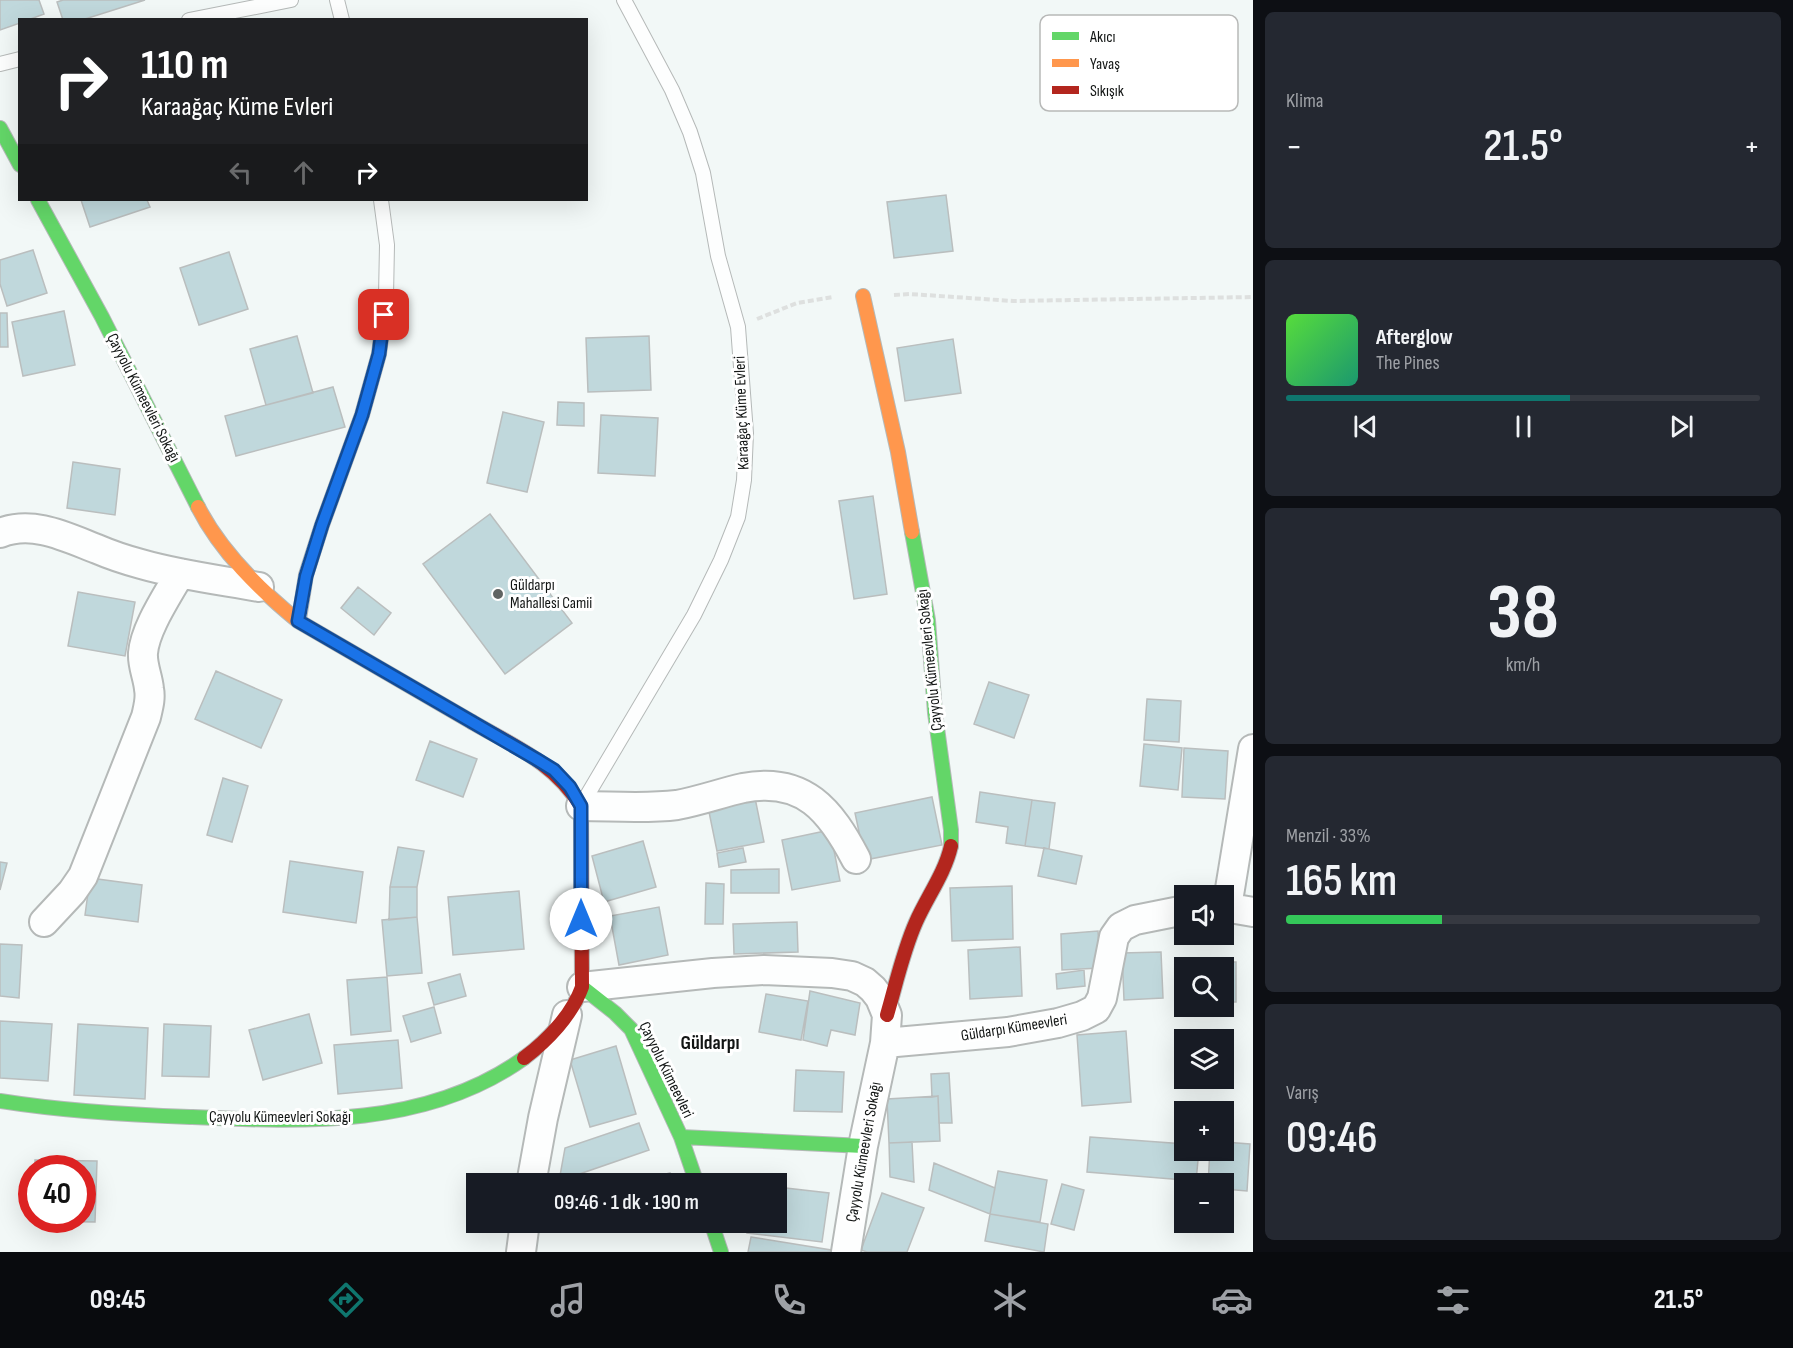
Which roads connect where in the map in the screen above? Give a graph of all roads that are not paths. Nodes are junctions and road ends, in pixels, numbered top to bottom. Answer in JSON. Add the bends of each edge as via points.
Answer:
{"nodes":[{"id":1,"x":291,"y":0,"type":"edge"},
{"id":2,"x":337,"y":0,"type":"edge"},
{"id":3,"x":624,"y":0,"type":"edge"},
{"id":4,"x":199,"y":18,"type":"edge"},
{"id":5,"x":342,"y":18,"type":"edge"},
{"id":6,"x":18,"y":60,"type":"edge"},
{"id":7,"x":0,"y":64,"type":"edge"},
{"id":8,"x":0,"y":128,"type":"edge"},
{"id":9,"x":18,"y":161,"type":"edge"},
{"id":10,"x":39,"y":201,"type":"edge"},
{"id":11,"x":381,"y":201,"type":"edge"},
{"id":12,"x":863,"y":296,"type":"road end"},
{"id":13,"x":0,"y":533,"type":"edge"},
{"id":14,"x":180,"y":573,"type":"junction"},
{"id":15,"x":259,"y":587,"type":"junction"},
{"id":16,"x":298,"y":621,"type":"junction"},
{"id":17,"x":1253,"y":749,"type":"edge"},
{"id":18,"x":581,"y":806,"type":"junction"},
{"id":19,"x":856,"y":859,"type":"dead end"},
{"id":20,"x":1235,"y":909,"type":"edge"},
{"id":21,"x":1174,"y":912,"type":"edge"},
{"id":22,"x":44,"y":922,"type":"dead end"},
{"id":23,"x":582,"y":987,"type":"junction"},
{"id":24,"x":567,"y":1015,"type":"junction"},
{"id":25,"x":886,"y":1029,"type":"junction"},
{"id":26,"x":0,"y":1101,"type":"edge"},
{"id":27,"x":681,"y":1137,"type":"junction"},
{"id":28,"x":863,"y":1146,"type":"junction"},
{"id":29,"x":533,"y":1173,"type":"edge"},
{"id":30,"x":693,"y":1173,"type":"edge"},
{"id":31,"x":524,"y":1233,"type":"edge"},
{"id":32,"x":715,"y":1233,"type":"edge"},
{"id":33,"x":521,"y":1252,"type":"edge"},
{"id":34,"x":721,"y":1252,"type":"edge"},
{"id":35,"x":846,"y":1252,"type":"edge"}],
"edges":[{"from":1,"to":4,"type":"lane"},
{"from":2,"to":5,"type":"lane"},
{"from":3,"to":18,"type":"lane","name":"Karaağaç Küme Evleri","via":[[672,90],[703,173],[718,256],[738,327],[746,433],[744,480],[738,518],[722,560],[694,615]]},
{"from":6,"to":7,"type":"lane"},
{"from":8,"to":9,"type":"street"},
{"from":10,"to":15,"type":"street","name":"Çayyolu Kümeevleri Sokağı","via":[[202,515],[232,559]]},
{"from":11,"to":16,"type":"lane","via":[[387,245],[379,354],[306,576]]},
{"from":12,"to":25,"type":"street","name":"Çayyolu Kümeevleri Sokağı","via":[[898,452],[928,621],[935,713],[951,830],[947,861],[907,946]]},
{"from":13,"to":14,"type":"street","via":[[36,529]]},
{"from":14,"to":15,"type":"street"},
{"from":14,"to":22,"type":"street","via":[[147,635],[143,653],[150,690],[147,717],[83,876]]},
{"from":15,"to":16,"type":"street","name":"Çayyolu Kümeevleri Sokağı"},
{"from":16,"to":18,"type":"street","name":"Çayyolu Kümeevleri Sokağı","via":[[554,770]]},
{"from":17,"to":20,"type":"street"},
{"from":18,"to":19,"type":"street","via":[[652,807],[745,788],[784,788],[801,793],[820,807],[842,833]]},
{"from":18,"to":23,"type":"street","name":"Çayyolu Kümeevleri Sokağı"},
{"from":21,"to":25,"type":"street","name":"Güldarpı Kümeevleri","via":[[1121,927],[1114,937],[1102,998],[1096,1009],[1082,1016],[1008,1032]]},
{"from":23,"to":24,"type":"street","name":"Çayyolu Kümeevleri Sokağı"},
{"from":23,"to":25,"type":"street","via":[[764,970],[832,973],[865,982],[880,998]]},
{"from":23,"to":27,"type":"street","name":"Çayyolu Kümeevleri","via":[[631,1029]]},
{"from":24,"to":26,"type":"street","name":"Çayyolu Kümeevleri Sokağı","via":[[530,1054],[504,1072],[453,1096],[368,1117],[214,1118],[80,1111]]},
{"from":24,"to":29,"type":"street","name":"Çayyolu Kümeevleri Sokağı"},
{"from":25,"to":28,"type":"street","name":"Çayyolu Kümeevleri Sokağı"},
{"from":27,"to":28,"type":"street"},
{"from":27,"to":30,"type":"street","name":"Çayyolu Kümeevleri"},
{"from":28,"to":35,"type":"street","name":"Çayyolu Kümeevleri Sokağı"},
{"from":31,"to":33,"type":"street"},
{"from":32,"to":34,"type":"street"}]}
